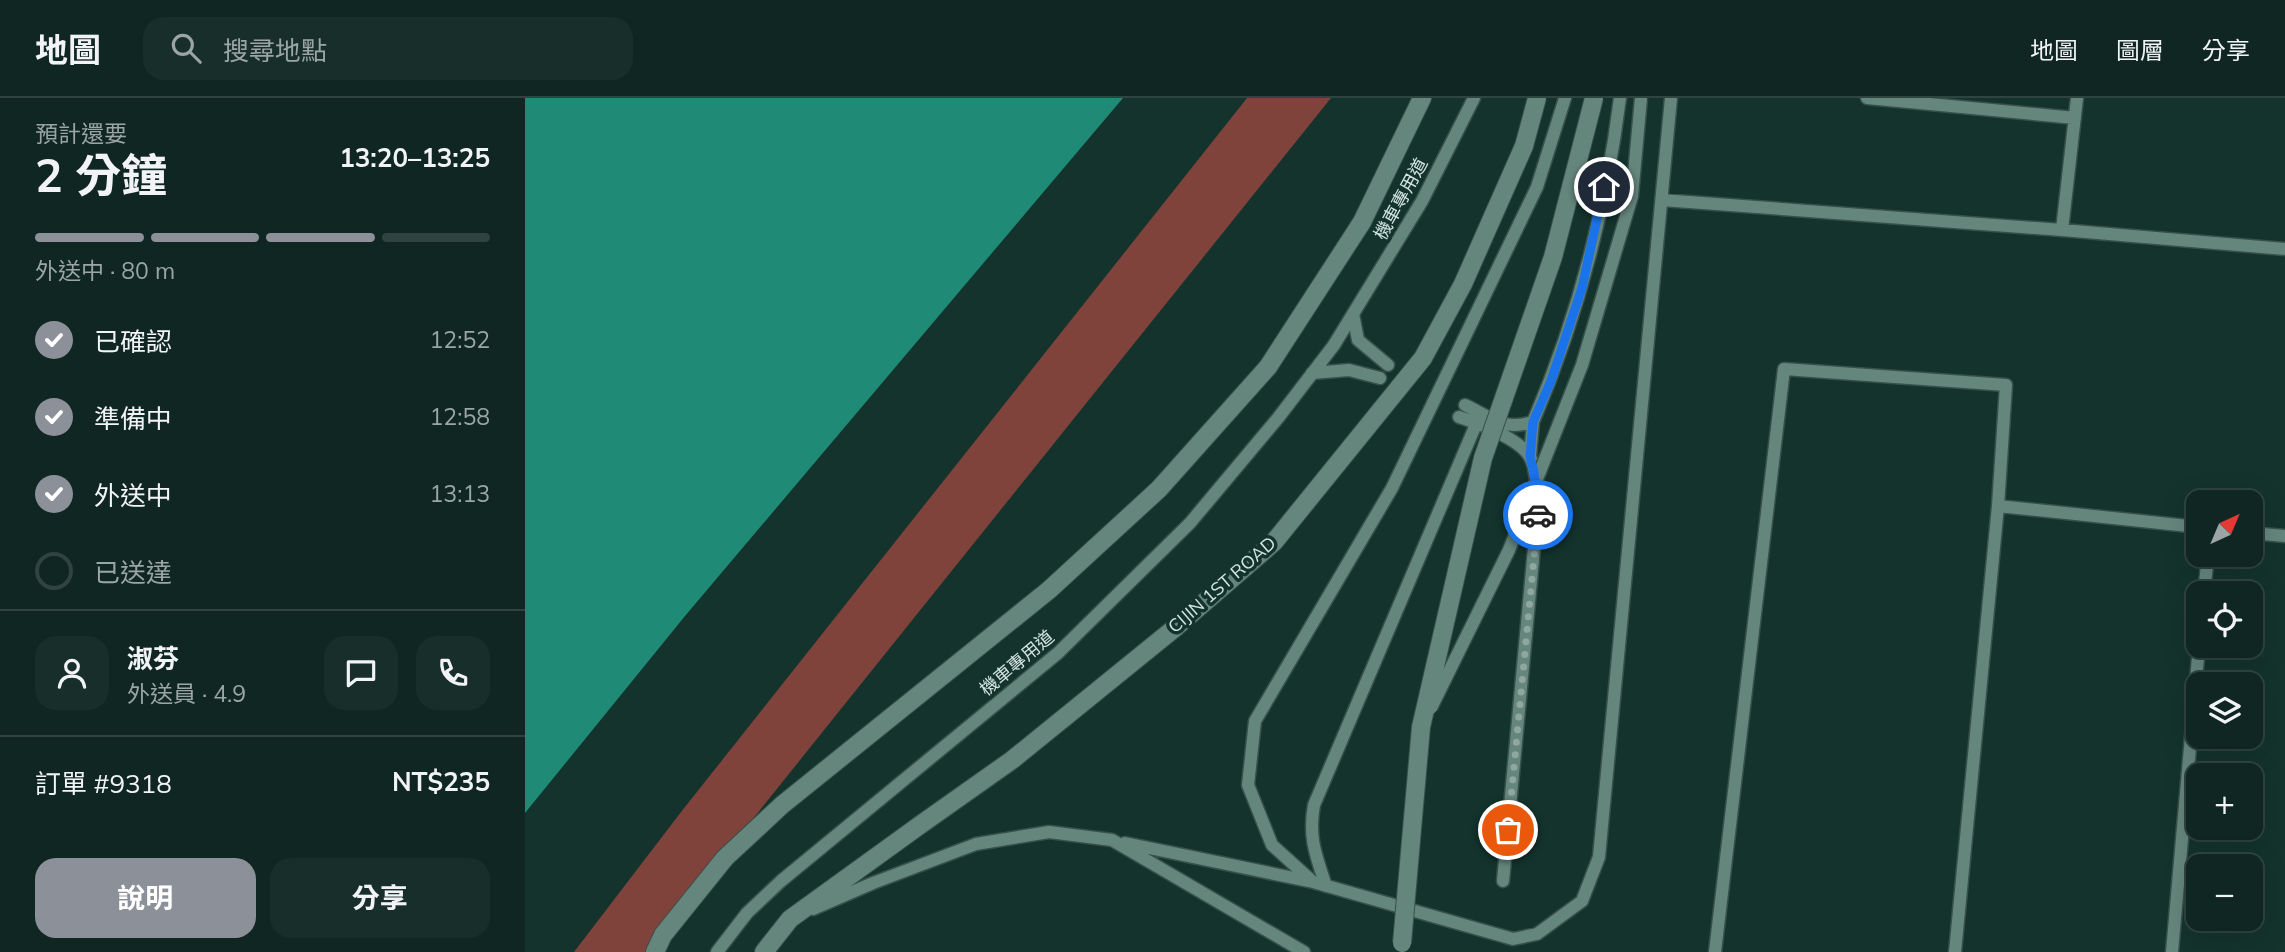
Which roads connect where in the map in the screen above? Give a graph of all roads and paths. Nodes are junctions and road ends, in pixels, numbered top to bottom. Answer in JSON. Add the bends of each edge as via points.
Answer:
{"nodes":[{"id":1,"x":1422,"y":98,"type":"edge"},
{"id":2,"x":1474,"y":98,"type":"edge"},
{"id":3,"x":1537,"y":98,"type":"edge"},
{"id":4,"x":1566,"y":98,"type":"edge"},
{"id":5,"x":1594,"y":98,"type":"edge"},
{"id":6,"x":1620,"y":98,"type":"edge"},
{"id":7,"x":1641,"y":98,"type":"edge"},
{"id":8,"x":1671,"y":98,"type":"edge"},
{"id":9,"x":1867,"y":98,"type":"edge"},
{"id":10,"x":2077,"y":98,"type":"edge"},
{"id":11,"x":2075,"y":118,"type":"junction"},
{"id":12,"x":1661,"y":200,"type":"junction"},
{"id":13,"x":2062,"y":230,"type":"junction"},
{"id":14,"x":2285,"y":249,"type":"edge"},
{"id":15,"x":1353,"y":314,"type":"junction"},
{"id":16,"x":1388,"y":365,"type":"dead end"},
{"id":17,"x":1312,"y":373,"type":"junction"},
{"id":18,"x":1380,"y":378,"type":"dead end"},
{"id":19,"x":1465,"y":405,"type":"dead end"},
{"id":20,"x":1459,"y":417,"type":"dead end"},
{"id":21,"x":1496,"y":421,"type":"junction"},
{"id":22,"x":1478,"y":422,"type":"junction"},
{"id":23,"x":1533,"y":422,"type":"junction"},
{"id":24,"x":1530,"y":457,"type":"junction"},
{"id":25,"x":1998,"y":506,"type":"junction"},
{"id":26,"x":2186,"y":526,"type":"edge"},
{"id":27,"x":2263,"y":534,"type":"edge"},
{"id":28,"x":2285,"y":536,"type":"edge"},
{"id":29,"x":2198,"y":658,"type":"edge"},
{"id":30,"x":1421,"y":727,"type":"junction"},
{"id":31,"x":1112,"y":840,"type":"junction"},
{"id":32,"x":1503,"y":881,"type":"dead end"},
{"id":33,"x":1313,"y":882,"type":"junction"},
{"id":34,"x":1326,"y":886,"type":"junction"},
{"id":35,"x":790,"y":919,"type":"junction"},
{"id":36,"x":1401,"y":949,"type":"edge"},
{"id":37,"x":655,"y":952,"type":"edge"},
{"id":38,"x":717,"y":952,"type":"edge"},
{"id":39,"x":764,"y":952,"type":"edge"},
{"id":40,"x":1304,"y":952,"type":"edge"},
{"id":41,"x":1715,"y":952,"type":"edge"},
{"id":42,"x":1955,"y":952,"type":"edge"},
{"id":43,"x":2172,"y":952,"type":"edge"}],
"edges":[{"from":1,"to":37,"type":"street","via":[[1362,222],[1268,367],[1232,408],[1159,489],[1049,590],[744,840],[663,935]]},
{"from":2,"to":15,"type":"lane","name":"機車專用道","via":[[1422,201]]},
{"from":3,"to":35,"type":"street","name":"CIJIN 1ST ROAD","bridge":true,"via":[[1524,146],[1463,284],[1423,358],[1274,542],[1012,760]]},
{"from":4,"to":33,"type":"lane","via":[[1537,187],[1392,488],[1255,721],[1248,785],[1272,845]]},
{"from":5,"to":21,"type":"street","bridge":true,"via":[[1553,257]]},
{"from":6,"to":23,"type":"lane","via":[[1582,288]]},
{"from":7,"to":30,"type":"lane","bridge":true,"via":[[1632,195],[1582,365],[1509,550]]},
{"from":8,"to":12,"type":"lane"},
{"from":9,"to":11,"type":"lane"},
{"from":10,"to":11,"type":"lane"},
{"from":11,"to":13,"type":"lane"},
{"from":12,"to":13,"type":"lane"},
{"from":12,"to":34,"type":"lane","via":[[1599,857],[1582,901],[1537,934],[1513,939]]},
{"from":13,"to":14,"type":"lane"},
{"from":15,"to":16,"type":"lane","via":[[1358,340]]},
{"from":15,"to":17,"type":"lane","name":"機車專用道"},
{"from":17,"to":18,"type":"lane","via":[[1349,370]]},
{"from":17,"to":38,"type":"lane","name":"機車專用道","via":[[1190,523],[1058,653],[781,881],[747,913]]},
{"from":19,"to":21,"type":"lane"},
{"from":20,"to":22,"type":"lane"},
{"from":21,"to":23,"type":"lane","via":[[1517,427]]},
{"from":21,"to":30,"type":"street","bridge":true,"via":[[1483,458]]},
{"from":22,"to":24,"type":"lane"},
{"from":22,"to":34,"type":"lane","via":[[1314,805],[1310,827]]},
{"from":23,"to":24,"type":"lane"},
{"from":24,"to":32,"type":"lane","via":[[1538,506]]},
{"from":25,"to":26,"type":"lane"},
{"from":25,"to":41,"type":"lane","via":[[2006,385],[1784,369]]},
{"from":25,"to":42,"type":"lane"},
{"from":27,"to":28,"type":"lane"},
{"from":29,"to":43,"type":"lane"},
{"from":30,"to":36,"type":"street","bridge":true},
{"from":31,"to":33,"type":"lane"},
{"from":31,"to":35,"type":"lane","via":[[1049,832],[976,844]]},
{"from":31,"to":40,"type":"lane"},
{"from":33,"to":34,"type":"lane"},
{"from":35,"to":39,"type":"street","name":"CIJIN 1ST ROAD"}]}
